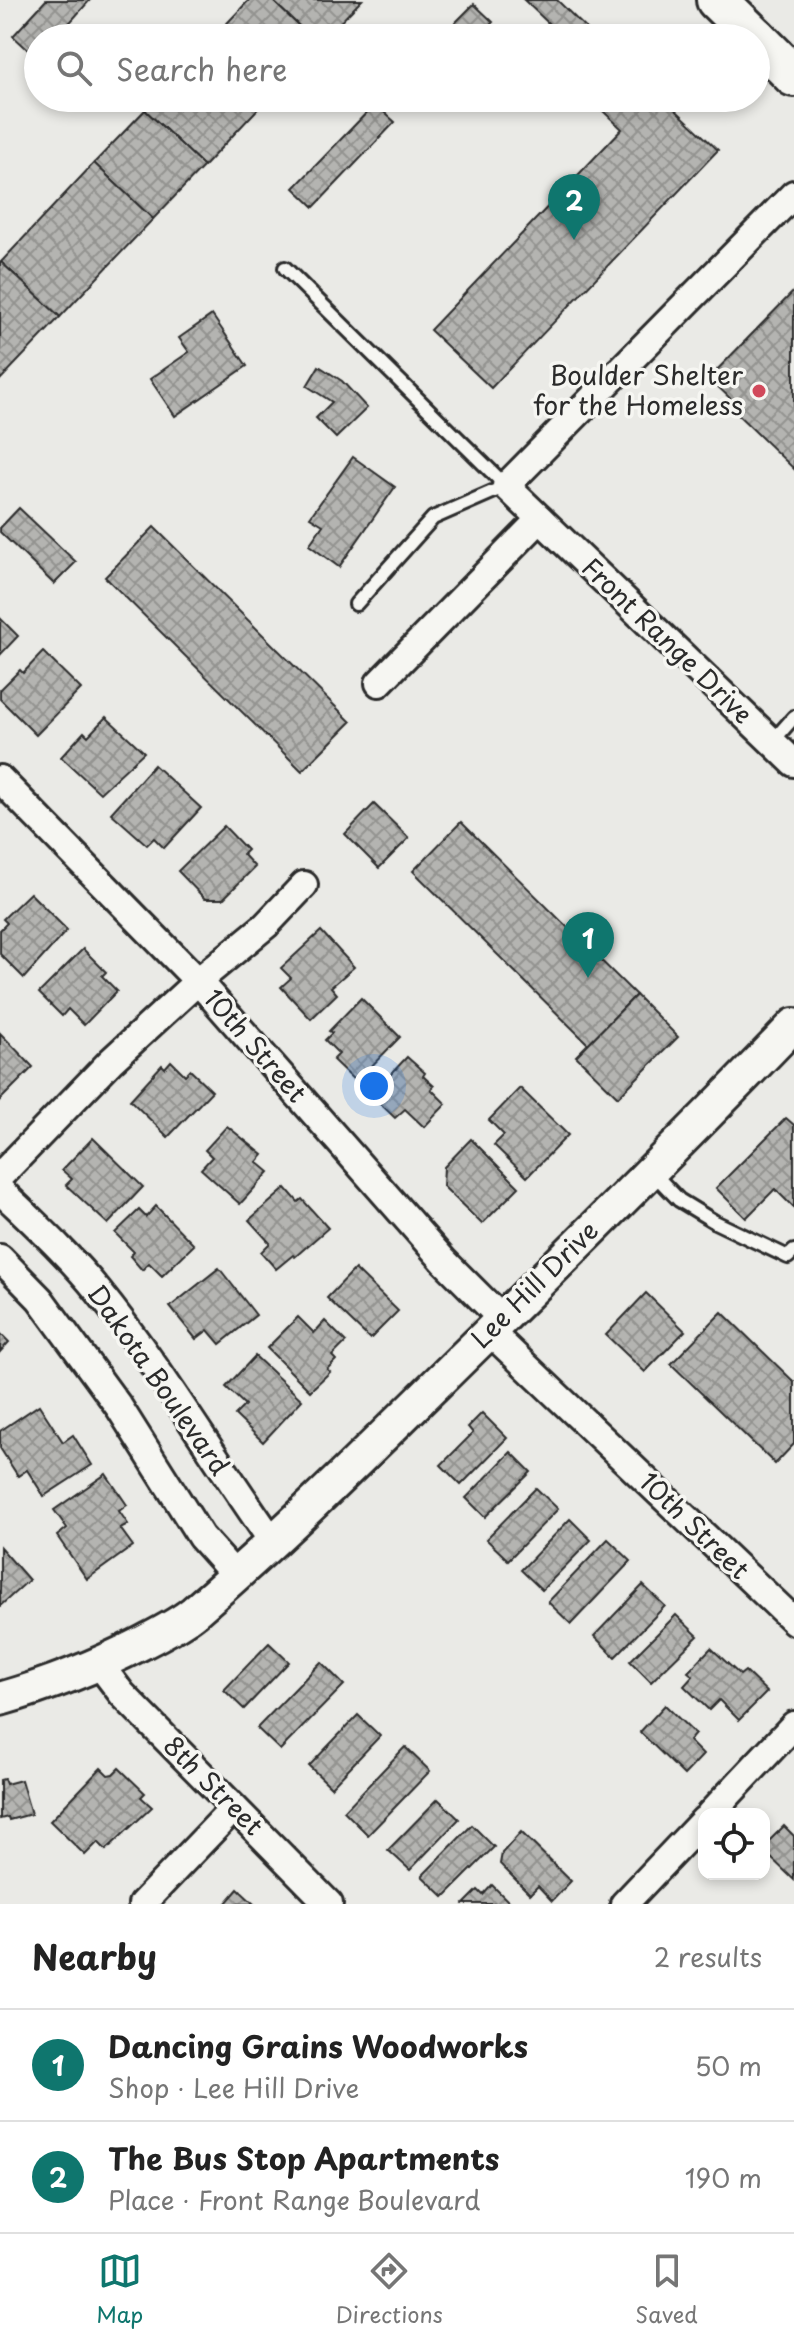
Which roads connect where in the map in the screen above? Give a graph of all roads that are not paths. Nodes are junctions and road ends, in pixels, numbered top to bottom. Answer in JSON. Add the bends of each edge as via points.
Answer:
{"nodes":[{"id":1,"x":717,"y":0,"type":"edge"},
{"id":2,"x":742,"y":24,"type":"edge"},
{"id":3,"x":770,"y":52,"type":"edge"},
{"id":4,"x":794,"y":76,"type":"edge"},
{"id":5,"x":794,"y":194,"type":"edge"},
{"id":6,"x":285,"y":268,"type":"dead end"},
{"id":7,"x":506,"y":486,"type":"junction"},
{"id":8,"x":540,"y":519,"type":"junction"},
{"id":9,"x":356,"y":604,"type":"dead end"},
{"id":10,"x":379,"y":683,"type":"dead end"},
{"id":11,"x":794,"y":717,"type":"edge"},
{"id":12,"x":772,"y":742,"type":"junction"},
{"id":13,"x":794,"y":763,"type":"edge"},
{"id":14,"x":0,"y":779,"type":"edge"},
{"id":15,"x":304,"y":885,"type":"dead end"},
{"id":16,"x":198,"y":981,"type":"junction"},
{"id":17,"x":794,"y":1025,"type":"edge"},
{"id":18,"x":651,"y":1171,"type":"junction"},
{"id":19,"x":0,"y":1176,"type":"edge"},
{"id":20,"x":0,"y":1190,"type":"edge"},
{"id":21,"x":794,"y":1251,"type":"edge"},
{"id":22,"x":0,"y":1258,"type":"edge"},
{"id":23,"x":495,"y":1325,"type":"junction"},
{"id":24,"x":273,"y":1542,"type":"junction"},
{"id":25,"x":236,"y":1576,"type":"junction"},
{"id":26,"x":794,"y":1621,"type":"edge"},
{"id":27,"x":100,"y":1665,"type":"junction"},
{"id":28,"x":0,"y":1699,"type":"edge"},
{"id":29,"x":794,"y":1725,"type":"edge"},
{"id":30,"x":234,"y":1808,"type":"junction"},
{"id":31,"x":716,"y":1808,"type":"edge"},
{"id":32,"x":698,"y":1826,"type":"edge"},
{"id":33,"x":142,"y":1904,"type":"edge"},
{"id":34,"x":329,"y":1904,"type":"edge"},
{"id":35,"x":624,"y":1904,"type":"edge"}],
"edges":[{"from":1,"to":2,"type":"main road"},
{"from":3,"to":4,"type":"main road"},
{"from":5,"to":7,"type":"street"},
{"from":6,"to":7,"type":"lane"},
{"from":7,"to":8,"type":"street","name":"Front Range Drive"},
{"from":7,"to":9,"type":"lane","via":[[433,518]]},
{"from":8,"to":10,"type":"street"},
{"from":8,"to":12,"type":"street","name":"Front Range Drive"},
{"from":11,"to":12,"type":"lane"},
{"from":12,"to":13,"type":"street","name":"Front Range Drive"},
{"from":14,"to":16,"type":"street","name":"10th Street"},
{"from":15,"to":16,"type":"street","via":[[266,925]]},
{"from":16,"to":19,"type":"street","via":[[111,1061]]},
{"from":16,"to":23,"type":"street","name":"10th Street"},
{"from":17,"to":18,"type":"street","name":"Lee Hill Drive"},
{"from":18,"to":21,"type":"lane","via":[[679,1200],[715,1222],[788,1257]]},
{"from":18,"to":23,"type":"street","name":"Lee Hill Drive"},
{"from":20,"to":24,"type":"street","name":"Dakota Boulevard","via":[[97,1290]]},
{"from":22,"to":25,"type":"street","name":"Dakota Boulevard","via":[[40,1299],[119,1407],[201,1537]]},
{"from":23,"to":24,"type":"street","name":"Lee Hill Drive"},
{"from":23,"to":26,"type":"street","name":"10th Street"},
{"from":24,"to":25,"type":"street","name":"Lee Hill Drive"},
{"from":25,"to":27,"type":"street","name":"Lee Hill Drive","via":[[182,1622]]},
{"from":27,"to":28,"type":"street"},
{"from":27,"to":30,"type":"street","name":"8th Street"},
{"from":29,"to":31,"type":"street"},
{"from":30,"to":33,"type":"street"},
{"from":30,"to":34,"type":"street","name":"8th Street"},
{"from":32,"to":35,"type":"street"}]}
